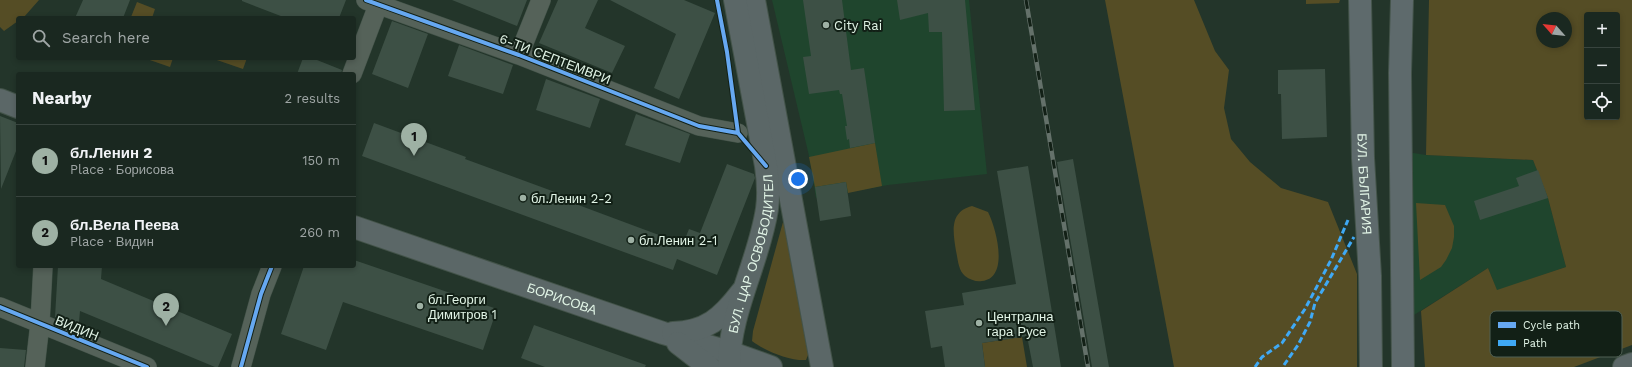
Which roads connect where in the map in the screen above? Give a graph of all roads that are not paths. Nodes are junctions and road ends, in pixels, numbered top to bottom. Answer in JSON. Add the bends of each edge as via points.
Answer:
{"nodes":[{"id":1,"x":541,"y":0,"type":"edge"},
{"id":2,"x":735,"y":0,"type":"edge"},
{"id":3,"x":754,"y":0,"type":"edge"},
{"id":4,"x":1360,"y":0,"type":"edge"},
{"id":5,"x":1402,"y":0,"type":"edge"},
{"id":6,"x":375,"y":2,"type":"edge"},
{"id":7,"x":519,"y":55,"type":"junction"},
{"id":8,"x":353,"y":72,"type":"edge"},
{"id":9,"x":0,"y":100,"type":"edge"},
{"id":10,"x":16,"y":106,"type":"edge"},
{"id":11,"x":738,"y":133,"type":"dead end"},
{"id":12,"x":356,"y":228,"type":"edge"},
{"id":13,"x":42,"y":268,"type":"edge"},
{"id":14,"x":271,"y":268,"type":"edge"},
{"id":15,"x":746,"y":287,"type":"junction"},
{"id":16,"x":0,"y":307,"type":"edge"},
{"id":17,"x":40,"y":323,"type":"junction"},
{"id":18,"x":663,"y":333,"type":"junction"},
{"id":19,"x":729,"y":360,"type":"edge"},
{"id":20,"x":1632,"y":364,"type":"edge"},
{"id":21,"x":35,"y":367,"type":"edge"},
{"id":22,"x":147,"y":367,"type":"edge"},
{"id":23,"x":241,"y":367,"type":"edge"},
{"id":24,"x":709,"y":367,"type":"edge"},
{"id":25,"x":771,"y":367,"type":"edge"},
{"id":26,"x":822,"y":367,"type":"edge"},
{"id":27,"x":1371,"y":367,"type":"edge"},
{"id":28,"x":1403,"y":367,"type":"edge"},
{"id":29,"x":1624,"y":367,"type":"edge"}],
"edges":[{"from":1,"to":7,"type":"street"},
{"from":2,"to":15,"type":"main road","name":"БУЛ. ЦАР ОСВОБОДИТЕЛ","via":[[768,187],[763,228]]},
{"from":3,"to":26,"type":"main road","name":"БУЛ. ЦАР ОСВОБОДИТЕЛ"},
{"from":4,"to":27,"type":"highway","name":"БУЛ. БЪЛГАРИЯ"},
{"from":5,"to":28,"type":"highway","via":[[1400,73]]},
{"from":6,"to":7,"type":"street","name":"6-ТИ СЕПТЕМВРИ"},
{"from":6,"to":8,"type":"street"},
{"from":7,"to":11,"type":"street","name":"6-ТИ СЕПТЕМВРИ","via":[[699,126]]},
{"from":9,"to":10,"type":"main road"},
{"from":12,"to":18,"type":"main road","name":"БОРИСОВА"},
{"from":13,"to":17,"type":"street"},
{"from":14,"to":23,"type":"street","via":[[261,294]]},
{"from":15,"to":18,"type":"main road","via":[[716,320],[701,328]]},
{"from":15,"to":19,"type":"main road","name":"БУЛ. ЦАР ОСВОБОДИТЕЛ"},
{"from":16,"to":17,"type":"street","name":"ВИДИН"},
{"from":17,"to":21,"type":"street"},
{"from":17,"to":22,"type":"street","name":"ВИДИН"},
{"from":18,"to":19,"type":"main road","name":"БОРИСОВА"},
{"from":18,"to":24,"type":"main road"},
{"from":19,"to":25,"type":"main road","name":"БОРИСОВА"},
{"from":20,"to":29,"type":"main road"}]}
